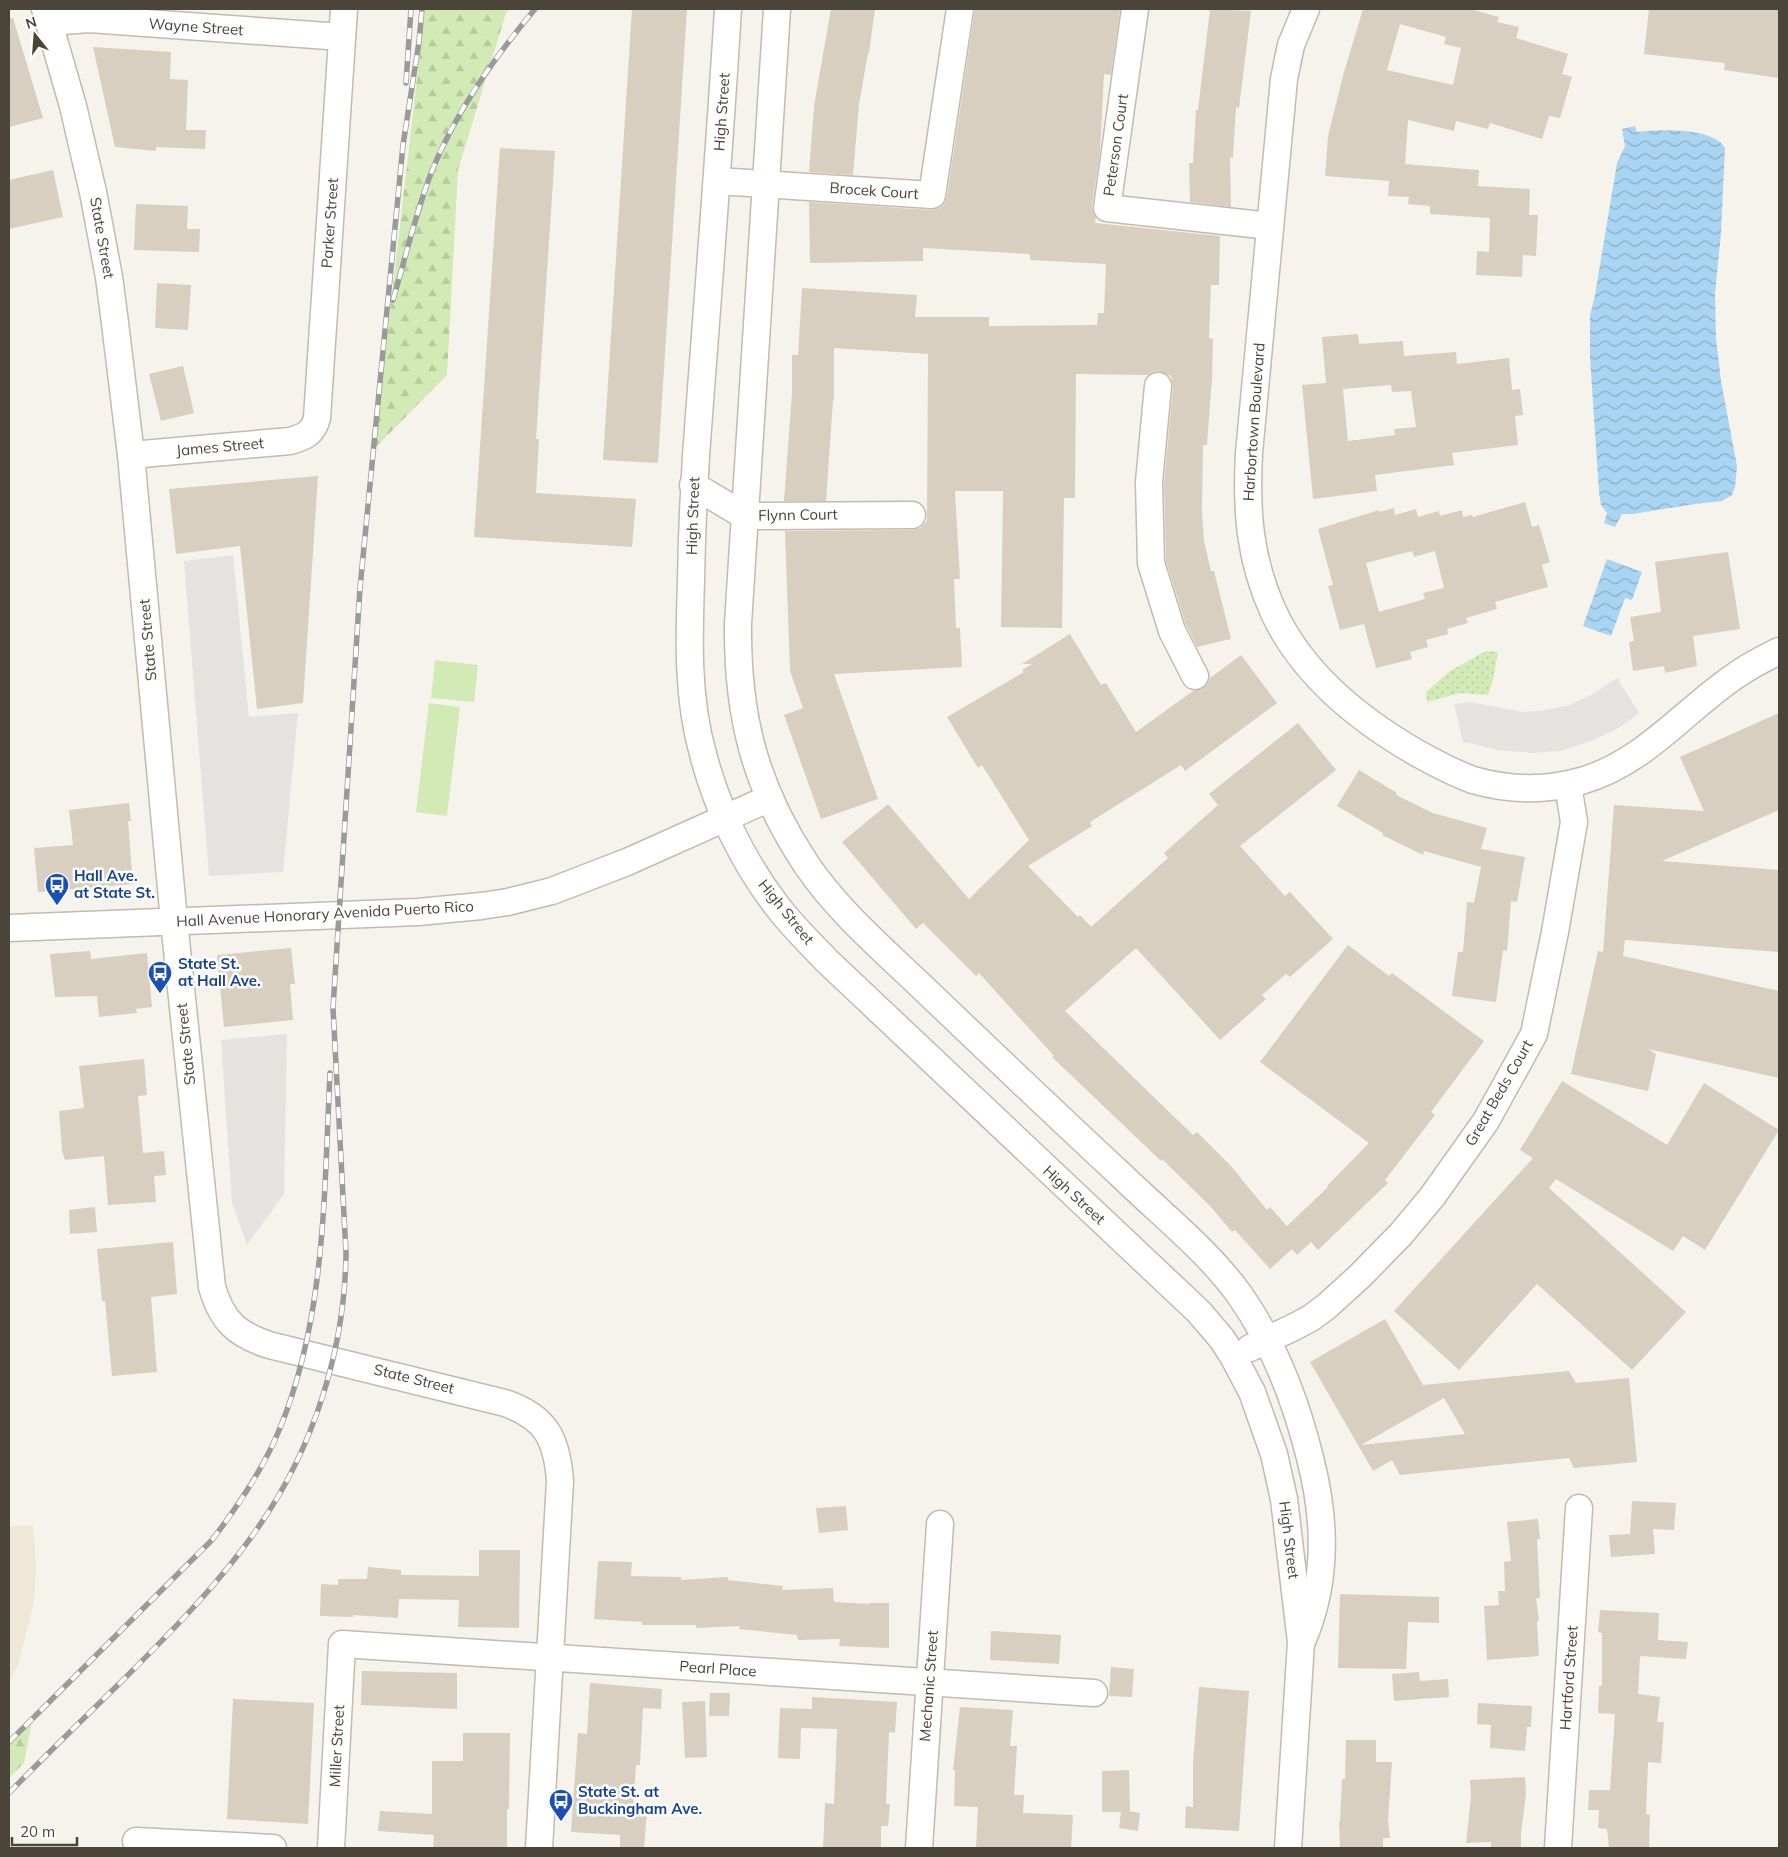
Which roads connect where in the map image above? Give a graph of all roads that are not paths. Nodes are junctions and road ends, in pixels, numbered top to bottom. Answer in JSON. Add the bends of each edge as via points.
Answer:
{"nodes":[{"id":1,"x":344,"y":9,"type":"edge"},
{"id":2,"x":728,"y":9,"type":"edge"},
{"id":3,"x":777,"y":9,"type":"edge"},
{"id":4,"x":960,"y":9,"type":"edge"},
{"id":5,"x":1136,"y":9,"type":"edge"},
{"id":6,"x":1306,"y":9,"type":"edge"},
{"id":7,"x":48,"y":16,"type":"edge"},
{"id":8,"x":342,"y":37,"type":"junction"},
{"id":9,"x":717,"y":181,"type":"junction"},
{"id":10,"x":766,"y":184,"type":"junction"},
{"id":11,"x":1270,"y":226,"type":"junction"},
{"id":12,"x":1158,"y":386,"type":"dead end"},
{"id":13,"x":309,"y":434,"type":"joint"},
{"id":14,"x":131,"y":455,"type":"junction"},
{"id":15,"x":693,"y":485,"type":"junction"},
{"id":16,"x":912,"y":515,"type":"dead end"},
{"id":17,"x":744,"y":516,"type":"junction"},
{"id":18,"x":1779,"y":651,"type":"edge"},
{"id":19,"x":1195,"y":676,"type":"dead end"},
{"id":20,"x":1568,"y":785,"type":"junction"},
{"id":21,"x":770,"y":798,"type":"junction"},
{"id":22,"x":726,"y":817,"type":"junction"},
{"id":23,"x":174,"y":921,"type":"junction"},
{"id":24,"x":9,"y":928,"type":"edge"},
{"id":25,"x":1266,"y":1340,"type":"junction"},
{"id":26,"x":1233,"y":1356,"type":"junction"},
{"id":27,"x":1579,"y":1508,"type":"dead end"},
{"id":28,"x":940,"y":1524,"type":"dead end"},
{"id":29,"x":1301,"y":1642,"type":"junction"},
{"id":30,"x":342,"y":1644,"type":"joint"},
{"id":31,"x":549,"y":1658,"type":"junction"},
{"id":32,"x":930,"y":1682,"type":"junction"},
{"id":33,"x":1094,"y":1693,"type":"dead end"},
{"id":34,"x":136,"y":1841,"type":"dead end"},
{"id":35,"x":273,"y":1848,"type":"edge"},
{"id":36,"x":331,"y":1848,"type":"edge"},
{"id":37,"x":539,"y":1848,"type":"edge"},
{"id":38,"x":919,"y":1848,"type":"edge"},
{"id":39,"x":1288,"y":1848,"type":"edge"},
{"id":40,"x":1558,"y":1848,"type":"edge"}],
"edges":[{"from":1,"to":8,"type":"street","name":"Parker Street"},
{"from":2,"to":9,"type":"street","name":"High Street"},
{"from":3,"to":10,"type":"street","name":"High Street"},
{"from":4,"to":10,"type":"street","name":"Brocek Court","via":[[932,195]]},
{"from":5,"to":11,"type":"street","name":"Peterson Court","via":[[1108,208]]},
{"from":6,"to":11,"type":"street","name":"Harbortown Boulevard","via":[[1291,45],[1284,79]]},
{"from":7,"to":8,"type":"street","name":"Wayne Street","via":[[63,21]]},
{"from":7,"to":14,"type":"street","name":"State Street","via":[[77,122],[102,236]]},
{"from":8,"to":13,"type":"street","name":"Parker Street","via":[[318,418]]},
{"from":9,"to":10,"type":"street","name":"Brocek Court"},
{"from":9,"to":15,"type":"street","name":"High Street"},
{"from":10,"to":17,"type":"street","name":"High Street"},
{"from":11,"to":20,"type":"street","name":"Harbortown Boulevard","via":[[1247,497],[1254,556],[1262,585],[1279,623],[1302,658],[1338,698],[1388,735],[1430,760],[1452,772],[1495,785],[1525,788]]},
{"from":12,"to":19,"type":"street","via":[[1149,482],[1151,563],[1172,631]]},
{"from":13,"to":14,"type":"street","name":"James Street","via":[[290,441]]},
{"from":14,"to":23,"type":"street","name":"State Street"},
{"from":15,"to":17,"type":"street","name":"Flynn Court"},
{"from":15,"to":22,"type":"street","name":"High Street","via":[[689,646],[692,694],[703,756]]},
{"from":16,"to":17,"type":"street","name":"Flynn Court"},
{"from":17,"to":21,"type":"street","name":"High Street","via":[[738,624],[740,689],[749,742]]},
{"from":18,"to":20,"type":"street","name":"Harbortown Boulevard","via":[[1737,674],[1640,754],[1602,774]]},
{"from":20,"to":25,"type":"street","name":"Great Beds Court","via":[[1574,822],[1534,1034],[1486,1121],[1438,1190],[1401,1234],[1327,1306]]},
{"from":21,"to":22,"type":"street","name":"Hall Avenue Honorary Avenida Puerto Rico"},
{"from":21,"to":25,"type":"street","name":"High Street","via":[[804,861],[843,909],[1203,1254],[1239,1295]]},
{"from":22,"to":23,"type":"street","name":"Hall Avenue Honorary Avenida Puerto Rico","via":[[577,883],[508,902],[418,912]]},
{"from":22,"to":26,"type":"street","name":"High Street","via":[[764,888],[809,942],[1198,1312]]},
{"from":23,"to":24,"type":"street","name":"Hall Avenue Honorary Avenida Puerto Rico"},
{"from":23,"to":31,"type":"street","name":"State Street","via":[[210,1274],[221,1311],[236,1330],[256,1341],[488,1397],[518,1408],[542,1425],[558,1455],[560,1481]]},
{"from":25,"to":26,"type":"street","name":"Great Beds Court"},
{"from":25,"to":29,"type":"street","name":"High Street","via":[[1300,1423],[1314,1470],[1321,1517],[1320,1583]]},
{"from":26,"to":29,"type":"street","name":"High Street","via":[[1260,1412],[1280,1478]]},
{"from":27,"to":40,"type":"street","name":"Hartford Street"},
{"from":28,"to":32,"type":"street","name":"Mechanic Street"},
{"from":29,"to":39,"type":"street","name":"High Street"},
{"from":30,"to":31,"type":"street","name":"Pearl Place"},
{"from":30,"to":36,"type":"street","name":"Miller Street"},
{"from":31,"to":32,"type":"street","name":"Pearl Place"},
{"from":31,"to":37,"type":"street","name":"State Street"},
{"from":32,"to":33,"type":"street","name":"Pearl Place"},
{"from":32,"to":38,"type":"street","name":"Mechanic Street"},
{"from":34,"to":35,"type":"street"}]}
